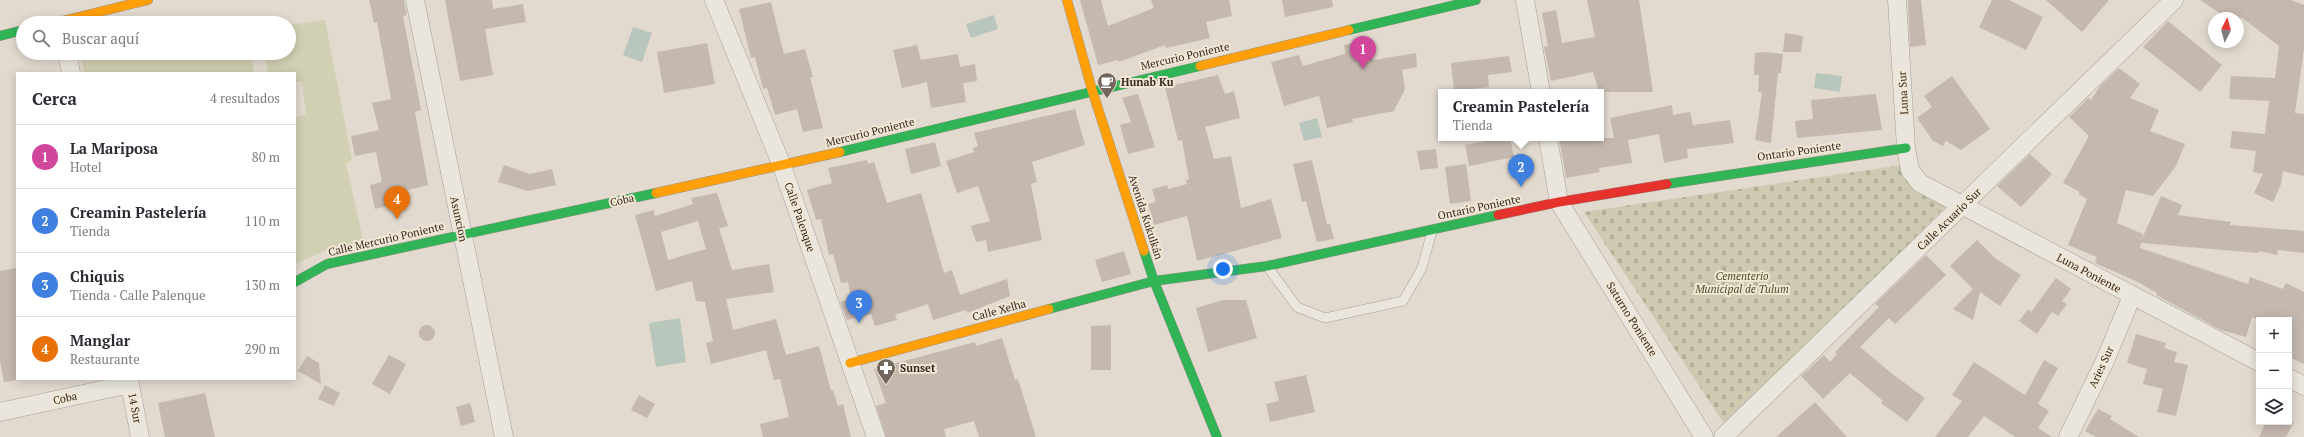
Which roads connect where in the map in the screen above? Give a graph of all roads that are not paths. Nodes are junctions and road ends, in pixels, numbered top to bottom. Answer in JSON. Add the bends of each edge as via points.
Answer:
{"nodes":[{"id":1,"x":148,"y":0,"type":"edge"},
{"id":2,"x":415,"y":0,"type":"edge"},
{"id":3,"x":714,"y":0,"type":"edge"},
{"id":4,"x":1067,"y":0,"type":"edge"},
{"id":5,"x":1476,"y":0,"type":"edge"},
{"id":6,"x":1525,"y":0,"type":"edge"},
{"id":7,"x":1897,"y":0,"type":"edge"},
{"id":8,"x":2174,"y":0,"type":"edge"},
{"id":9,"x":83,"y":16,"type":"edge"},
{"id":10,"x":16,"y":32,"type":"edge"},
{"id":11,"x":0,"y":36,"type":"edge"},
{"id":12,"x":68,"y":60,"type":"edge"},
{"id":13,"x":71,"y":72,"type":"edge"},
{"id":14,"x":1540,"y":89,"type":"edge"},
{"id":15,"x":1092,"y":90,"type":"junction"},
{"id":16,"x":1549,"y":141,"type":"edge"},
{"id":17,"x":1906,"y":148,"type":"junction"},
{"id":18,"x":782,"y":166,"type":"junction"},
{"id":19,"x":1920,"y":183,"type":"joint"},
{"id":20,"x":1559,"y":202,"type":"junction"},
{"id":21,"x":1962,"y":205,"type":"junction"},
{"id":22,"x":1433,"y":229,"type":"junction"},
{"id":23,"x":462,"y":233,"type":"junction"},
{"id":24,"x":1267,"y":266,"type":"junction"},
{"id":25,"x":296,"y":281,"type":"edge"},
{"id":26,"x":1154,"y":281,"type":"junction"},
{"id":27,"x":2132,"y":296,"type":"junction"},
{"id":28,"x":2256,"y":360,"type":"edge"},
{"id":29,"x":850,"y":363,"type":"junction"},
{"id":30,"x":2292,"y":380,"type":"edge"},
{"id":31,"x":130,"y":382,"type":"edge"},
{"id":32,"x":2304,"y":386,"type":"edge"},
{"id":33,"x":0,"y":412,"type":"edge"},
{"id":34,"x":140,"y":437,"type":"edge"},
{"id":35,"x":504,"y":437,"type":"edge"},
{"id":36,"x":876,"y":437,"type":"edge"},
{"id":37,"x":1217,"y":437,"type":"edge"},
{"id":38,"x":1704,"y":437,"type":"edge"},
{"id":39,"x":1723,"y":437,"type":"edge"},
{"id":40,"x":2068,"y":437,"type":"edge"}],
"edges":[{"from":1,"to":9,"type":"main road"},
{"from":2,"to":23,"type":"street","name":"Asuncion"},
{"from":3,"to":18,"type":"street","name":"Calle Palenque"},
{"from":4,"to":15,"type":"main road","name":"Avenida Kukulkán"},
{"from":5,"to":15,"type":"main road","name":"Mercurio Poniente"},
{"from":6,"to":14,"type":"street"},
{"from":7,"to":17,"type":"street","name":"Luna Sur"},
{"from":8,"to":21,"type":"street","name":"Calle Acuario Sur"},
{"from":10,"to":11,"type":"main road"},
{"from":12,"to":13,"type":"street"},
{"from":15,"to":18,"type":"main road","name":"Mercurio Poniente"},
{"from":15,"to":26,"type":"main road","name":"Avenida Kukulkán"},
{"from":16,"to":20,"type":"street"},
{"from":17,"to":19,"type":"street","name":"Luna Sur","via":[[1910,170]]},
{"from":17,"to":20,"type":"main road","name":"Ontario Poniente","via":[[1746,170]]},
{"from":18,"to":23,"type":"main road","name":"Coba"},
{"from":18,"to":29,"type":"street","name":"Calle Palenque"},
{"from":19,"to":21,"type":"street","name":"Luna Poniente"},
{"from":20,"to":22,"type":"main road","name":"Ontario Poniente"},
{"from":20,"to":38,"type":"street","name":"Saturno Poniente"},
{"from":21,"to":27,"type":"street","name":"Luna Poniente"},
{"from":21,"to":39,"type":"street","name":"Calle Acuario Sur"},
{"from":22,"to":24,"type":"main road","name":"Ontario Poniente"},
{"from":22,"to":24,"type":"lane","via":[[1422,268],[1403,301],[1325,318],[1297,306]]},
{"from":23,"to":25,"type":"main road","name":"Calle Mercurio Poniente","via":[[327,264]]},
{"from":23,"to":35,"type":"street","name":"Asuncion"},
{"from":24,"to":26,"type":"main road","name":"Ontario Poniente"},
{"from":26,"to":29,"type":"main road","name":"Calle Xelha"},
{"from":26,"to":37,"type":"main road","name":"Avenida Kukulkán"},
{"from":27,"to":28,"type":"street","name":"Luna Poniente"},
{"from":27,"to":40,"type":"street","name":"Aries Sur","via":[[2104,363]]},
{"from":29,"to":36,"type":"street","name":"Calle Palenque"},
{"from":30,"to":32,"type":"street"},
{"from":31,"to":33,"type":"street","name":"Coba"},
{"from":31,"to":34,"type":"street","name":"14 Sur"}]}
